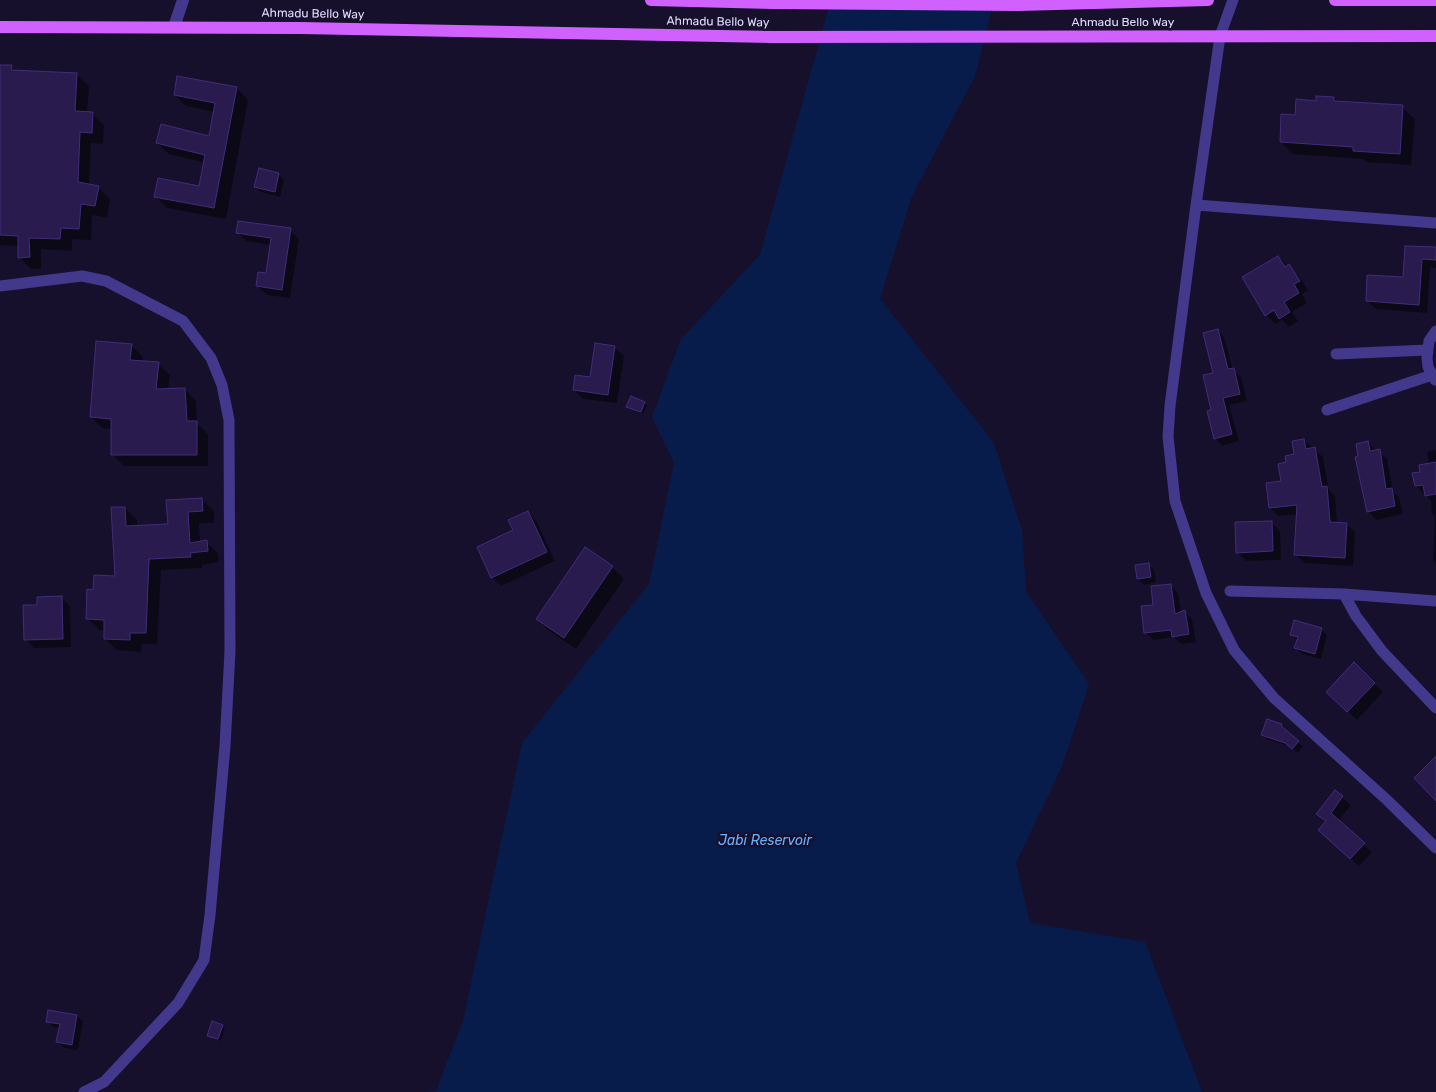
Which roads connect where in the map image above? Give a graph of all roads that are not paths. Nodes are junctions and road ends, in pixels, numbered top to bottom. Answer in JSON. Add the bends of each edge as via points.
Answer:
{"nodes":[{"id":1,"x":183,"y":0,"type":"edge"},
{"id":2,"x":651,"y":0,"type":"edge"},
{"id":3,"x":1208,"y":0,"type":"edge"},
{"id":4,"x":1233,"y":0,"type":"edge"},
{"id":5,"x":1335,"y":0,"type":"edge"},
{"id":6,"x":1436,"y":0,"type":"edge"},
{"id":7,"x":0,"y":27,"type":"edge"},
{"id":8,"x":174,"y":27,"type":"junction"},
{"id":9,"x":1220,"y":36,"type":"junction"},
{"id":10,"x":1436,"y":36,"type":"edge"},
{"id":11,"x":1196,"y":205,"type":"junction"},
{"id":12,"x":1436,"y":224,"type":"edge"},
{"id":13,"x":0,"y":286,"type":"edge"},
{"id":14,"x":1436,"y":330,"type":"edge"},
{"id":15,"x":1427,"y":350,"type":"junction"},
{"id":16,"x":1336,"y":354,"type":"dead end"},
{"id":17,"x":1434,"y":379,"type":"edge"},
{"id":18,"x":1327,"y":410,"type":"dead end"},
{"id":19,"x":1230,"y":591,"type":"dead end"},
{"id":20,"x":1344,"y":594,"type":"junction"},
{"id":21,"x":1436,"y":601,"type":"edge"},
{"id":22,"x":1436,"y":708,"type":"edge"},
{"id":23,"x":1436,"y":848,"type":"edge"},
{"id":24,"x":84,"y":1092,"type":"edge"}],
"edges":[{"from":1,"to":8,"type":"street"},
{"from":2,"to":3,"type":"main road","name":"Ahmadu Bello Way","via":[[1018,5]]},
{"from":4,"to":9,"type":"street"},
{"from":5,"to":6,"type":"main road"},
{"from":7,"to":8,"type":"main road","name":"Ahmadu Bello Way"},
{"from":8,"to":9,"type":"main road","name":"Ahmadu Bello Way","via":[[773,37]]},
{"from":9,"to":10,"type":"main road","name":"Ahmadu Bello Way"},
{"from":9,"to":11,"type":"street"},
{"from":11,"to":12,"type":"street"},
{"from":11,"to":23,"type":"street","via":[[1168,437],[1175,501],[1206,593],[1234,650],[1274,698]]},
{"from":13,"to":24,"type":"street","via":[[82,276],[106,281],[182,321],[211,358],[222,385],[229,420],[229,660],[225,746],[204,960],[178,1003],[104,1082]]},
{"from":14,"to":15,"type":"street"},
{"from":15,"to":16,"type":"street"},
{"from":15,"to":17,"type":"street","via":[[1426,358]]},
{"from":17,"to":18,"type":"street"},
{"from":19,"to":20,"type":"street"},
{"from":20,"to":21,"type":"street"},
{"from":20,"to":22,"type":"street","via":[[1382,651]]}]}
